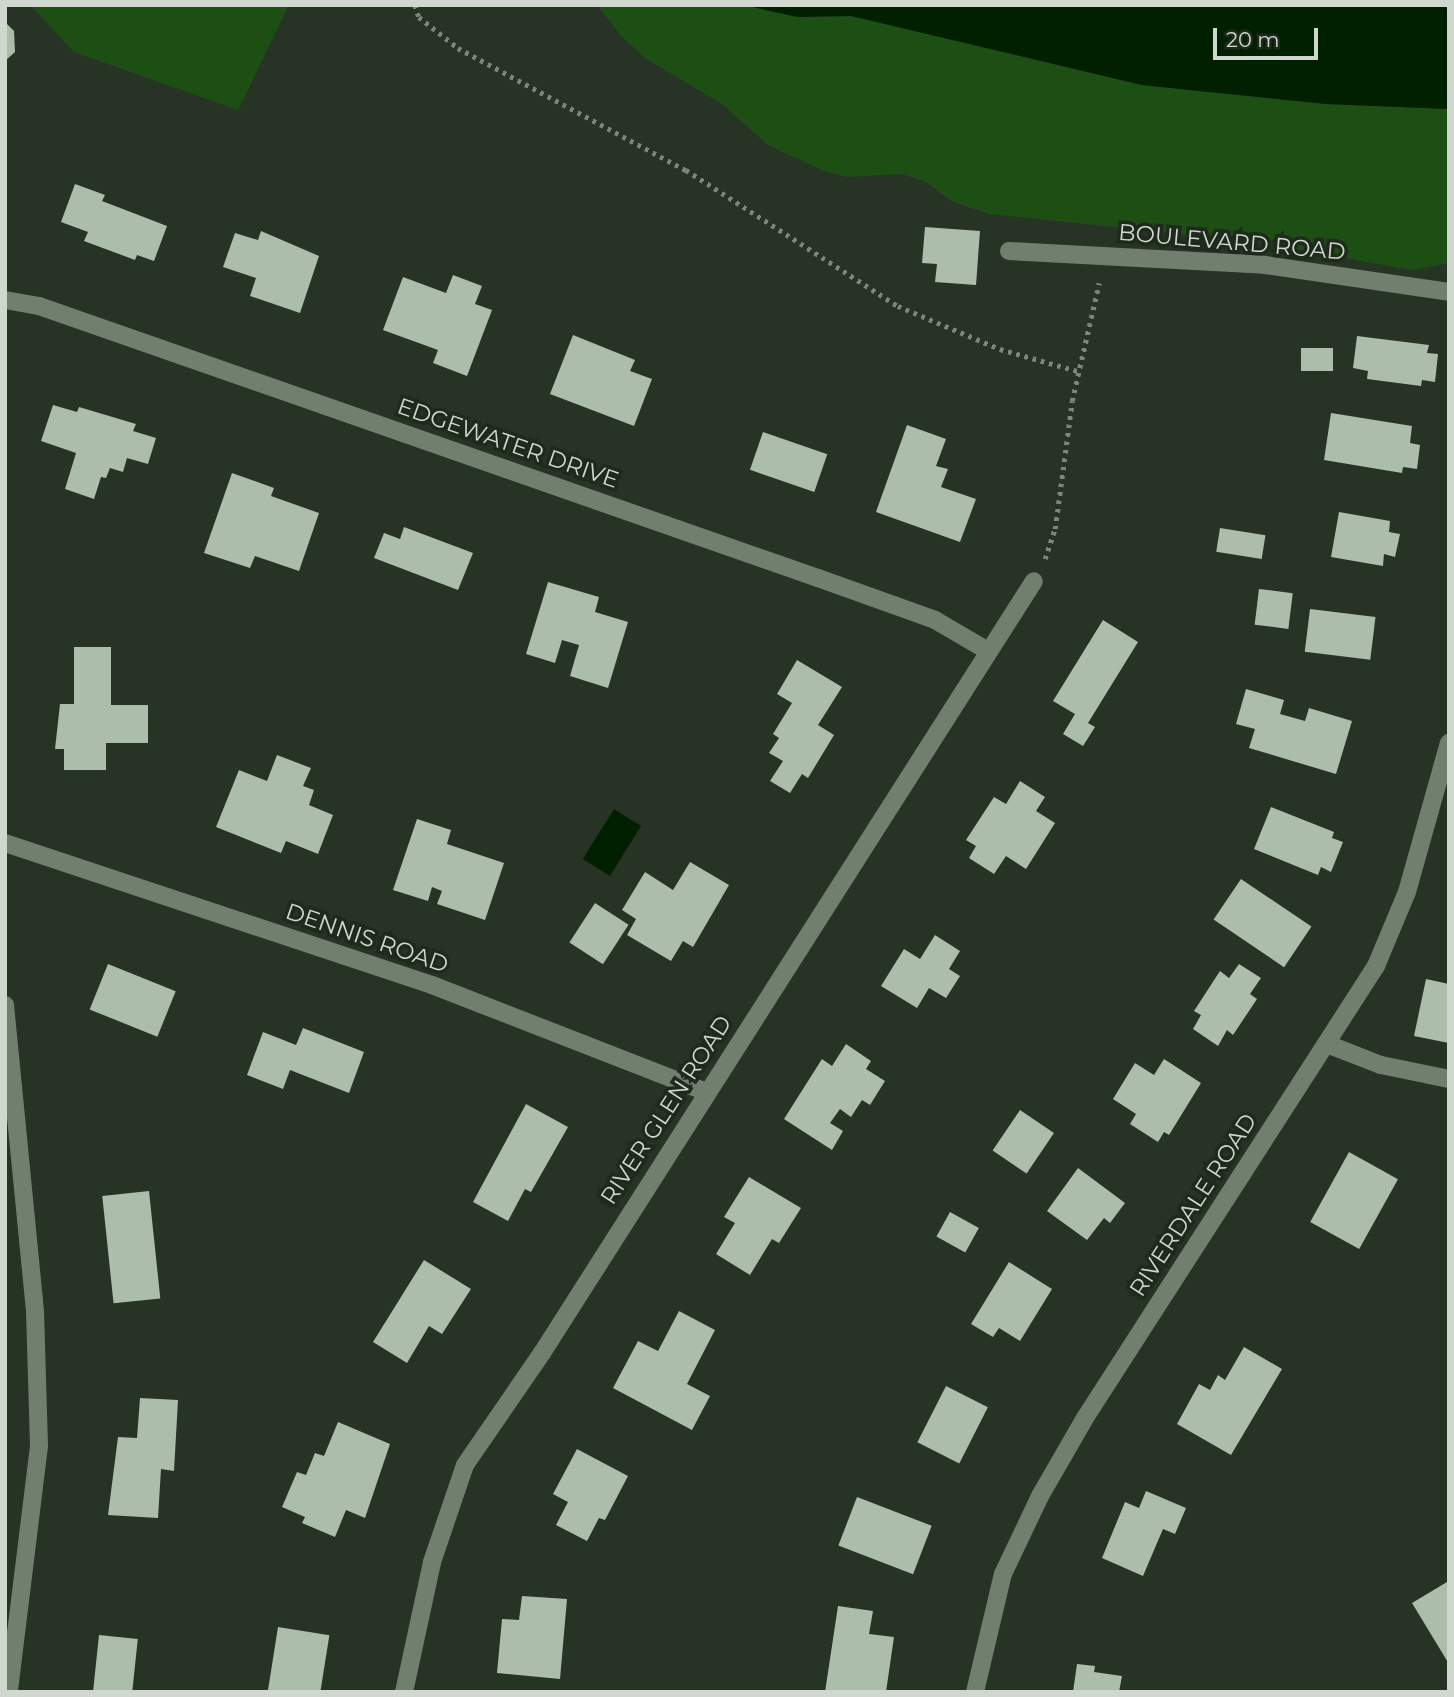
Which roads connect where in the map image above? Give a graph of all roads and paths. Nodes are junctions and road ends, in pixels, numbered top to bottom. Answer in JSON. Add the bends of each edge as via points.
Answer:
{"nodes":[{"id":1,"x":120,"y":5,"type":"edge"},
{"id":2,"x":161,"y":5,"type":"edge"},
{"id":3,"x":415,"y":5,"type":"edge"},
{"id":4,"x":1009,"y":251,"type":"dead end"},
{"id":5,"x":1105,"y":256,"type":"junction"},
{"id":6,"x":1449,"y":292,"type":"edge"},
{"id":7,"x":5,"y":300,"type":"edge"},
{"id":8,"x":1078,"y":370,"type":"junction"},
{"id":9,"x":1034,"y":581,"type":"joint"},
{"id":10,"x":988,"y":651,"type":"junction"},
{"id":11,"x":1449,"y":743,"type":"edge"},
{"id":12,"x":5,"y":843,"type":"edge"},
{"id":13,"x":5,"y":1005,"type":"edge"},
{"id":14,"x":1326,"y":1044,"type":"junction"},
{"id":15,"x":1449,"y":1079,"type":"edge"},
{"id":16,"x":707,"y":1093,"type":"junction"},
{"id":17,"x":9,"y":1692,"type":"edge"},
{"id":18,"x":404,"y":1692,"type":"edge"},
{"id":19,"x":975,"y":1692,"type":"edge"}],
"edges":[{"from":1,"to":2,"type":"path"},
{"from":3,"to":8,"type":"path","via":[[419,18],[458,48],[686,170],[898,306],[1000,349]]},
{"from":4,"to":5,"type":"street","name":"BOULEVARD ROAD"},
{"from":5,"to":6,"type":"street","name":"BOULEVARD ROAD","via":[[1285,267]]},
{"from":5,"to":8,"type":"path"},
{"from":7,"to":10,"type":"street","name":"EDGEWATER DRIVE","via":[[39,306],[818,578],[935,621]]},
{"from":8,"to":9,"type":"path","via":[[1055,529]]},
{"from":9,"to":10,"type":"street","name":"RIVER GLEN ROAD"},
{"from":10,"to":16,"type":"street","name":"RIVER GLEN ROAD"},
{"from":11,"to":14,"type":"street","name":"RIVERDALE ROAD","via":[[1395,926],[1377,966]]},
{"from":12,"to":16,"type":"street","name":"DENNIS ROAD","via":[[432,985]]},
{"from":13,"to":17,"type":"street","via":[[35,1311],[39,1446]]},
{"from":14,"to":15,"type":"street","via":[[1371,1062]]},
{"from":14,"to":19,"type":"street","name":"RIVERDALE ROAD","via":[[1040,1496],[1003,1574]]},
{"from":16,"to":18,"type":"street","name":"RIVER GLEN ROAD","via":[[465,1465],[432,1562]]}]}
